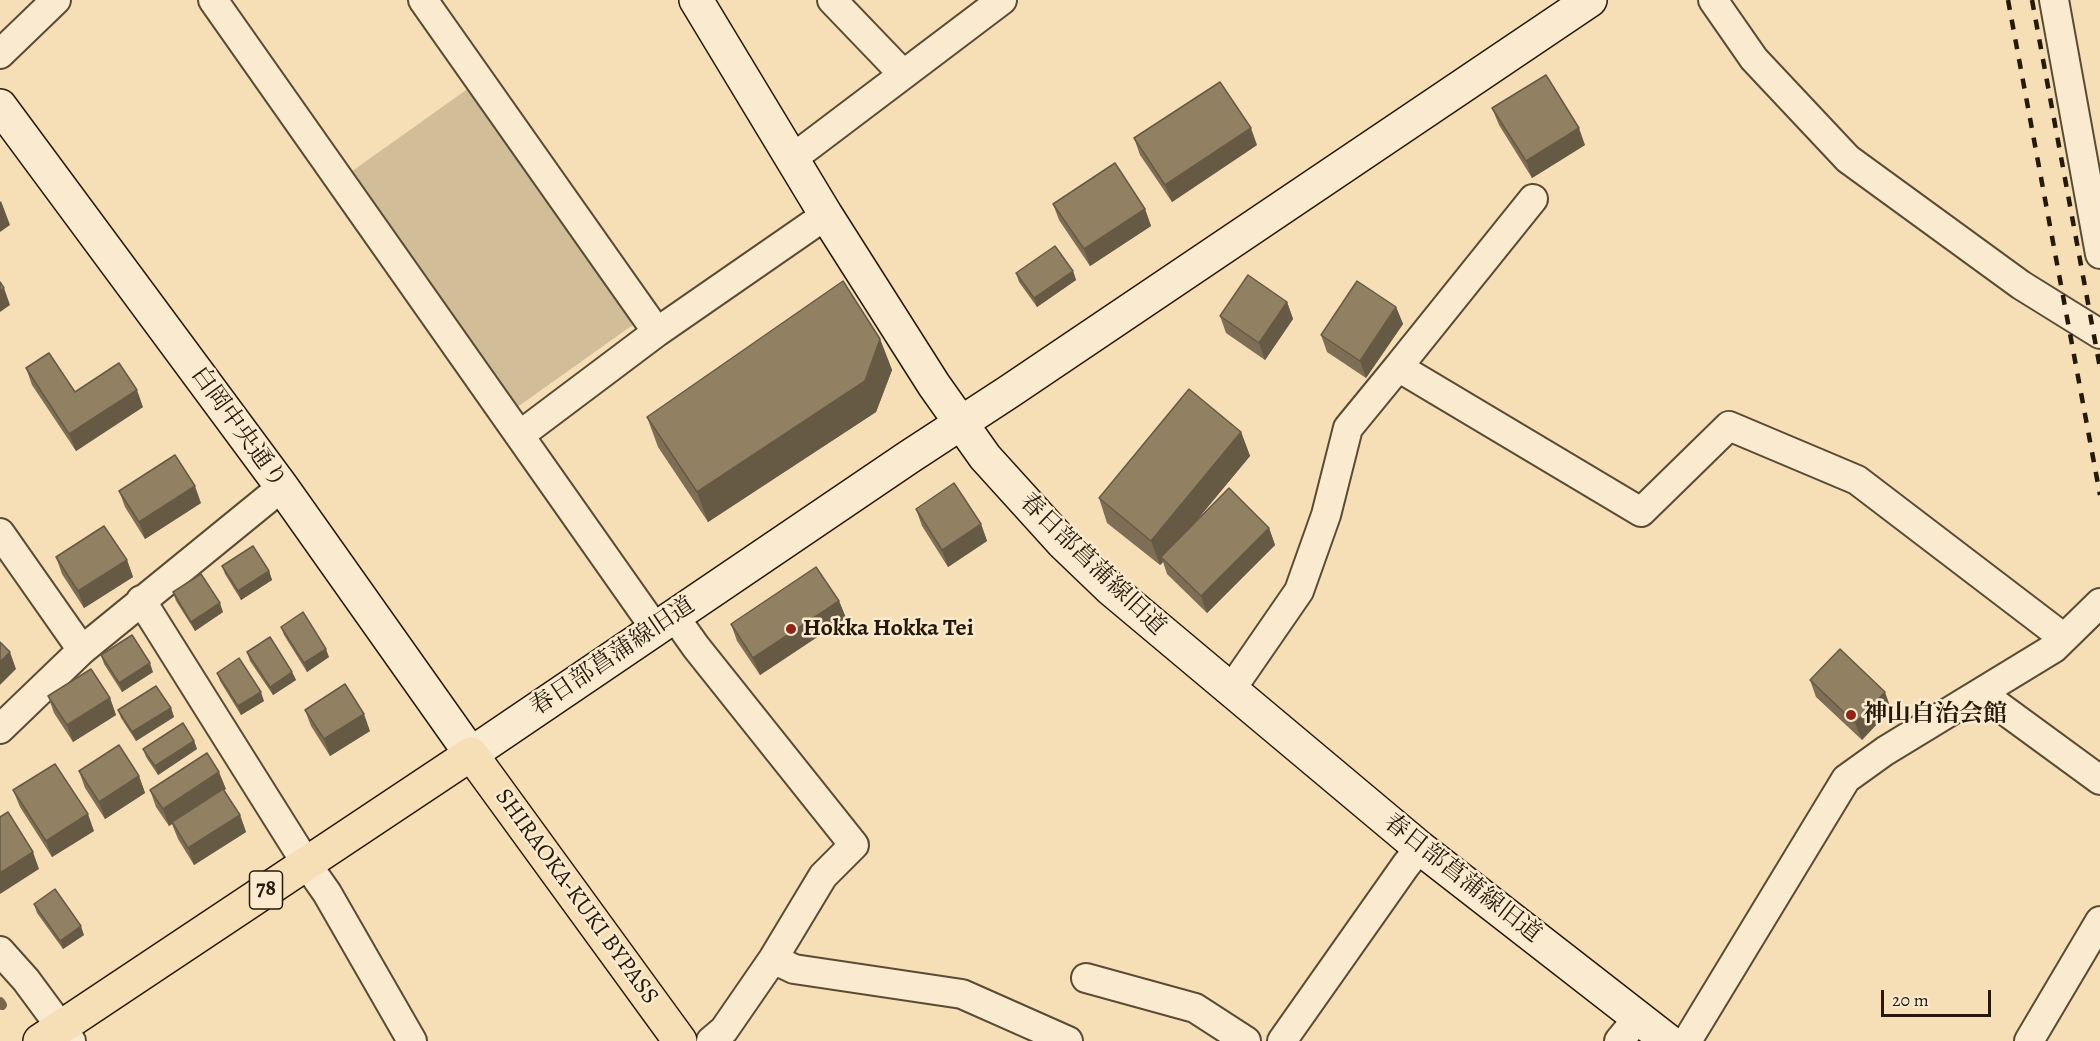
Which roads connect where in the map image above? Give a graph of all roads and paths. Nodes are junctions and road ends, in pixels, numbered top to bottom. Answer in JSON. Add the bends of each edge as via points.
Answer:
{"nodes":[{"id":1,"x":56,"y":0,"type":"edge"},
{"id":2,"x":213,"y":0,"type":"edge"},
{"id":3,"x":423,"y":0,"type":"edge"},
{"id":4,"x":696,"y":0,"type":"edge"},
{"id":5,"x":832,"y":0,"type":"edge"},
{"id":6,"x":1002,"y":0,"type":"edge"},
{"id":7,"x":1590,"y":0,"type":"edge"},
{"id":8,"x":1713,"y":0,"type":"edge"},
{"id":9,"x":2054,"y":0,"type":"edge"},
{"id":10,"x":0,"y":54,"type":"edge"},
{"id":11,"x":903,"y":74,"type":"junction"},
{"id":12,"x":0,"y":106,"type":"edge"},
{"id":13,"x":793,"y":158,"type":"junction"},
{"id":14,"x":1533,"y":200,"type":"dead end"},
{"id":15,"x":826,"y":215,"type":"junction"},
{"id":16,"x":2100,"y":254,"type":"edge"},
{"id":17,"x":657,"y":332,"type":"junction"},
{"id":18,"x":2100,"y":334,"type":"edge"},
{"id":19,"x":1398,"y":367,"type":"junction"},
{"id":20,"x":960,"y":423,"type":"junction"},
{"id":21,"x":520,"y":435,"type":"junction"},
{"id":22,"x":282,"y":488,"type":"junction"},
{"id":23,"x":0,"y":533,"type":"edge"},
{"id":24,"x":141,"y":600,"type":"junction"},
{"id":25,"x":2100,"y":603,"type":"edge"},
{"id":26,"x":665,"y":622,"type":"junction"},
{"id":27,"x":2064,"y":638,"type":"junction"},
{"id":28,"x":82,"y":650,"type":"junction"},
{"id":29,"x":1230,"y":691,"type":"junction"},
{"id":30,"x":1981,"y":693,"type":"junction"},
{"id":31,"x":0,"y":729,"type":"edge"},
{"id":32,"x":471,"y":754,"type":"junction"},
{"id":33,"x":2100,"y":780,"type":"edge"},
{"id":34,"x":1420,"y":848,"type":"junction"},
{"id":35,"x":306,"y":863,"type":"junction"},
{"id":36,"x":2100,"y":921,"type":"edge"},
{"id":37,"x":0,"y":951,"type":"edge"},
{"id":38,"x":773,"y":959,"type":"junction"},
{"id":39,"x":1086,"y":978,"type":"dead end"},
{"id":40,"x":1629,"y":1029,"type":"edge"},
{"id":41,"x":58,"y":1036,"type":"edge"},
{"id":42,"x":412,"y":1041,"type":"edge"},
{"id":43,"x":680,"y":1041,"type":"edge"},
{"id":44,"x":711,"y":1041,"type":"edge"},
{"id":45,"x":1068,"y":1041,"type":"edge"},
{"id":46,"x":1246,"y":1041,"type":"edge"},
{"id":47,"x":1282,"y":1041,"type":"edge"},
{"id":48,"x":1668,"y":1041,"type":"edge"},
{"id":49,"x":1687,"y":1041,"type":"edge"},
{"id":50,"x":2029,"y":1041,"type":"edge"}],
"edges":[{"from":1,"to":10,"type":"street"},
{"from":2,"to":21,"type":"street"},
{"from":3,"to":17,"type":"street"},
{"from":4,"to":13,"type":"street"},
{"from":5,"to":11,"type":"street"},
{"from":6,"to":11,"type":"street"},
{"from":7,"to":20,"type":"street"},
{"from":8,"to":18,"type":"street","via":[[1754,58],[1848,159],[2021,285]]},
{"from":9,"to":16,"type":"street"},
{"from":11,"to":13,"type":"street"},
{"from":12,"to":22,"type":"street","name":"白岡中央通り"},
{"from":13,"to":15,"type":"street"},
{"from":14,"to":19,"type":"street"},
{"from":15,"to":17,"type":"street"},
{"from":15,"to":20,"type":"street"},
{"from":17,"to":21,"type":"street"},
{"from":19,"to":27,"type":"street","via":[[1641,512],[1729,426],[1857,480]]},
{"from":19,"to":29,"type":"street","via":[[1348,428],[1326,515],[1299,591]]},
{"from":20,"to":26,"type":"street","name":"春日部菖蒲線旧道"},
{"from":20,"to":29,"type":"street","name":"春日部菖蒲線旧道","via":[[1062,542]]},
{"from":21,"to":26,"type":"street"},
{"from":22,"to":24,"type":"street"},
{"from":22,"to":32,"type":"street","name":"白岡中央通り"},
{"from":23,"to":28,"type":"street"},
{"from":24,"to":28,"type":"street"},
{"from":24,"to":35,"type":"street"},
{"from":25,"to":27,"type":"street"},
{"from":26,"to":32,"type":"street","name":"春日部菖蒲線旧道"},
{"from":26,"to":38,"type":"street","via":[[696,647],[854,845],[823,876]]},
{"from":27,"to":30,"type":"street"},
{"from":28,"to":31,"type":"street"},
{"from":29,"to":34,"type":"street","name":"春日部菖蒲線旧道"},
{"from":30,"to":33,"type":"street"},
{"from":30,"to":49,"type":"street","via":[[1845,779]]},
{"from":32,"to":35,"type":"main road","number":"78"},
{"from":32,"to":43,"type":"main road","name":"SHIRAOKA-KUKI BYPASS"},
{"from":34,"to":40,"type":"street","name":"春日部菖蒲線旧道"},
{"from":34,"to":47,"type":"street"},
{"from":35,"to":41,"type":"main road","number":"78"},
{"from":35,"to":42,"type":"street"},
{"from":36,"to":50,"type":"street"},
{"from":37,"to":41,"type":"street","via":[[26,980]]},
{"from":38,"to":44,"type":"street","via":[[724,1030]]},
{"from":38,"to":45,"type":"street","via":[[794,969],[962,994]]},
{"from":39,"to":46,"type":"street","via":[[1195,1008]]},
{"from":40,"to":48,"type":"street","name":"春日部菖蒲線旧道"}]}
